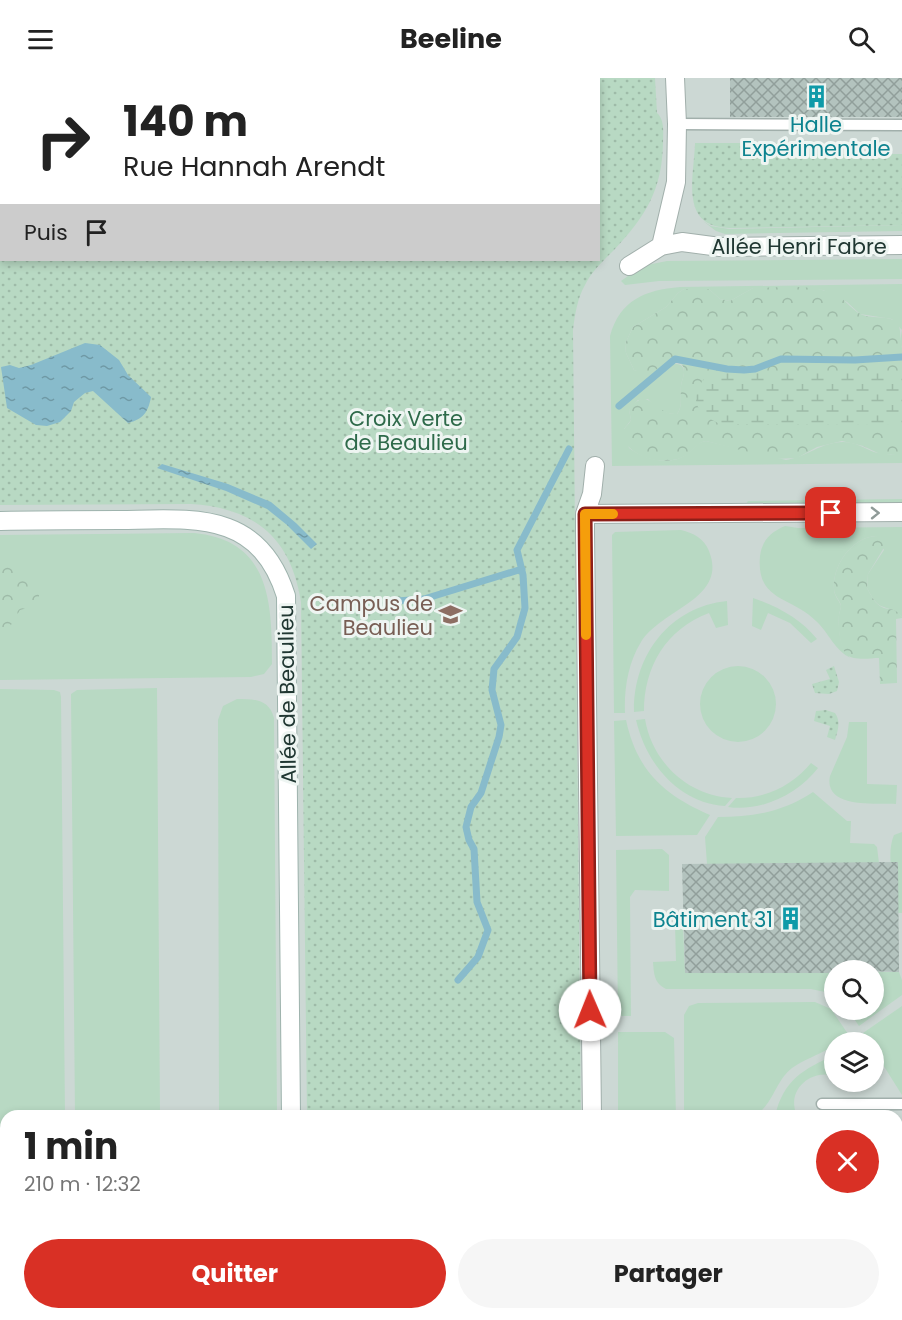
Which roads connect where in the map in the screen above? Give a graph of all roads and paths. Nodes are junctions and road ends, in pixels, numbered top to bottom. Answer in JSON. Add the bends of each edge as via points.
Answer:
{"nodes":[{"id":1,"x":675,"y":78,"type":"edge"},
{"id":2,"x":677,"y":124,"type":"junction"},
{"id":3,"x":902,"y":125,"type":"edge"},
{"id":4,"x":902,"y":245,"type":"edge"},
{"id":5,"x":661,"y":246,"type":"junction"},
{"id":6,"x":629,"y":266,"type":"dead end"},
{"id":7,"x":595,"y":466,"type":"dead end"},
{"id":8,"x":902,"y":512,"type":"edge"},
{"id":9,"x":585,"y":514,"type":"junction"},
{"id":10,"x":0,"y":521,"type":"edge"},
{"id":11,"x":822,"y":1104,"type":"dead end"},
{"id":12,"x":902,"y":1104,"type":"edge"},
{"id":13,"x":291,"y":1110,"type":"edge"},
{"id":14,"x":592,"y":1110,"type":"edge"}],
"edges":[{"from":1,"to":2,"type":"street"},
{"from":2,"to":3,"type":"lane"},
{"from":2,"to":5,"type":"street","via":[[676,182]]},
{"from":4,"to":5,"type":"street","name":"Allée Henri Fabre","via":[[720,248],[682,242]]},
{"from":5,"to":6,"type":"street"},
{"from":7,"to":9,"type":"street"},
{"from":9,"to":8,"type":"street","one_way":true},
{"from":9,"to":14,"type":"street"},
{"from":10,"to":13,"type":"street","name":"Allée de Beaulieu","via":[[182,519],[219,524],[252,540],[281,580],[286,596]]},
{"from":11,"to":12,"type":"lane"}]}
